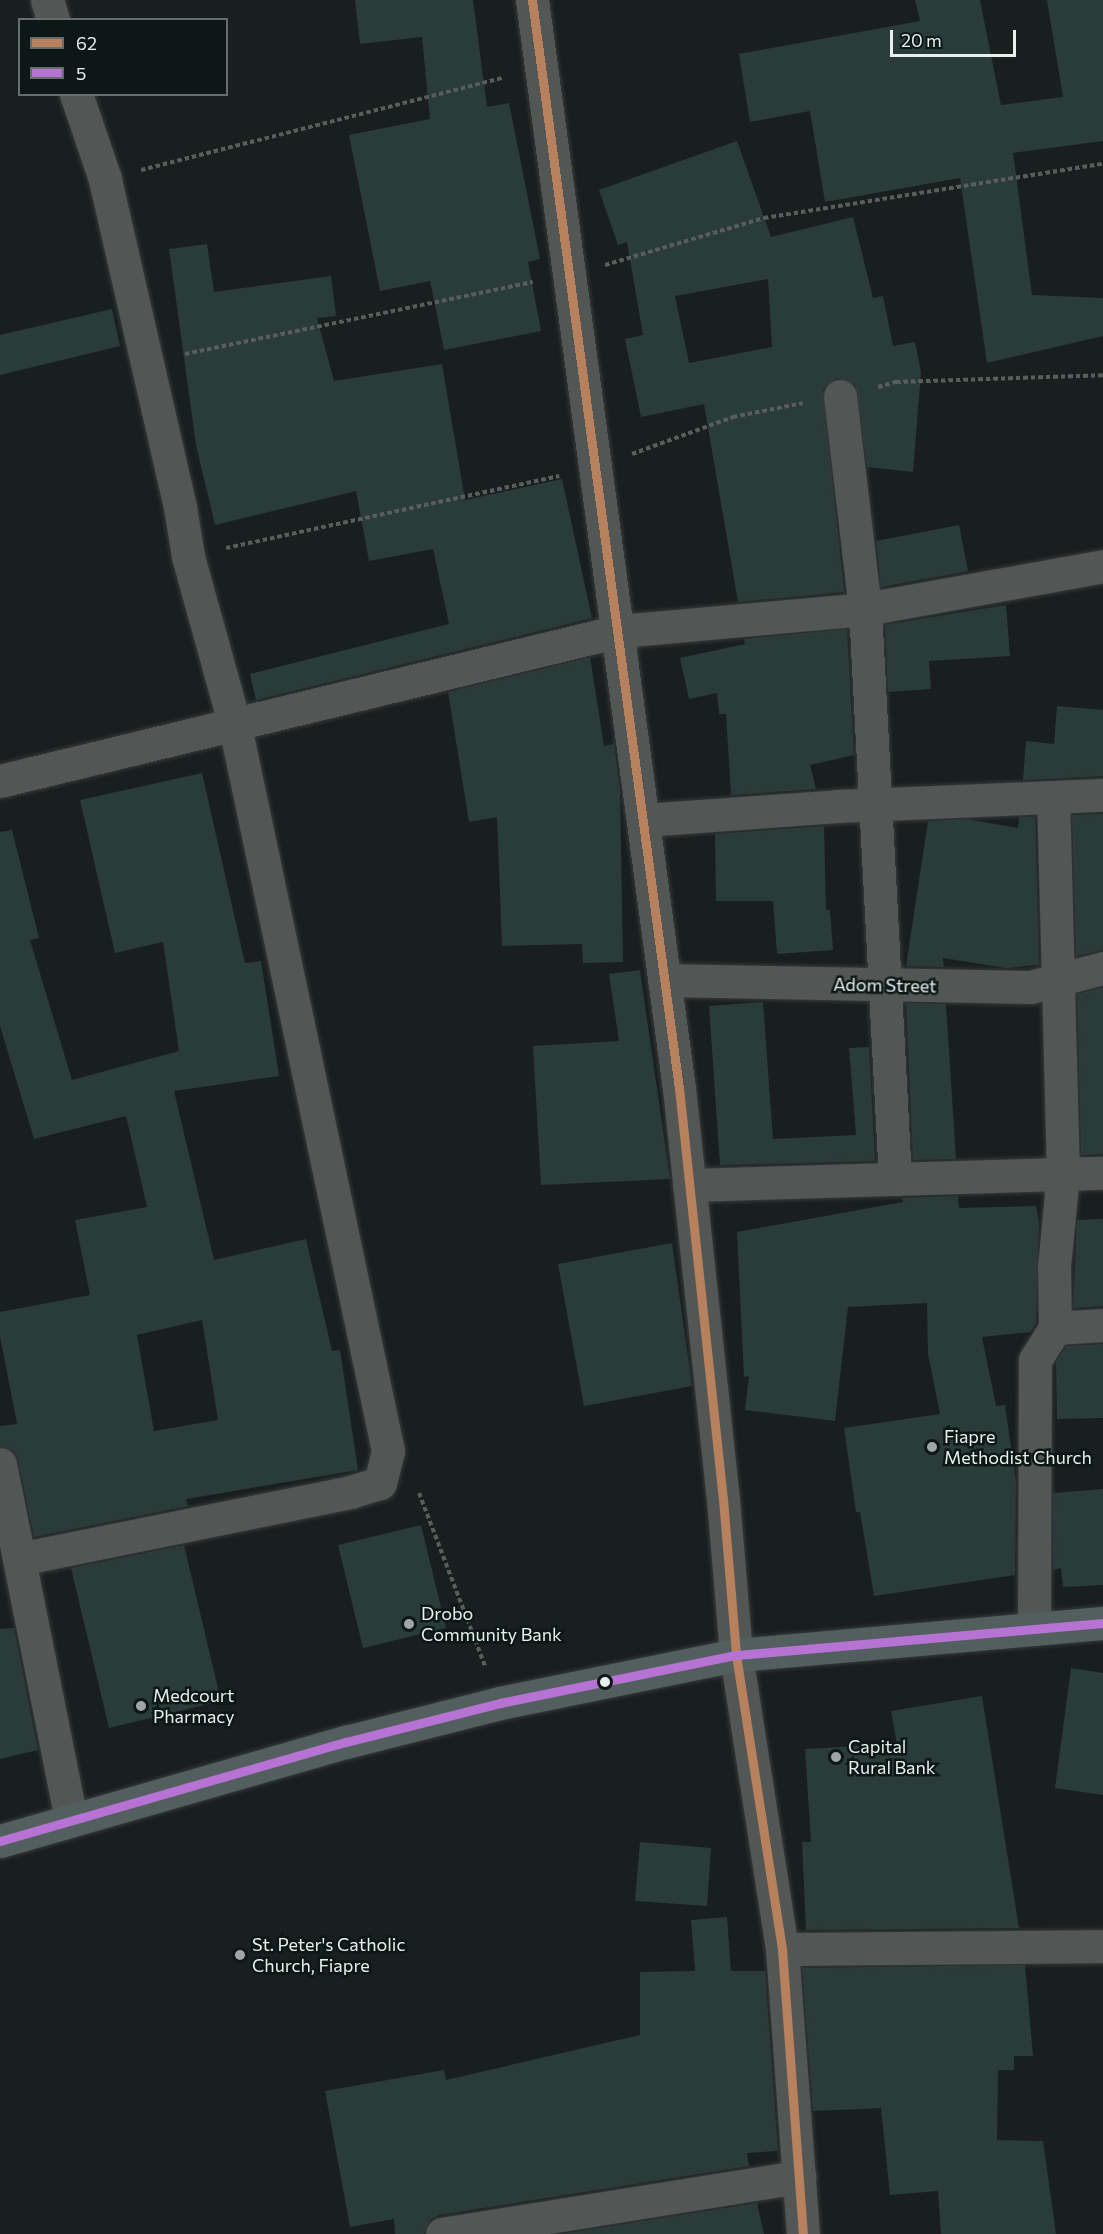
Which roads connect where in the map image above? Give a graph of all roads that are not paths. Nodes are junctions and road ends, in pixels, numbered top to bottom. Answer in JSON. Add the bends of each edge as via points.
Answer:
{"nodes":[{"id":1,"x":47,"y":0,"type":"edge"},
{"id":2,"x":532,"y":0,"type":"edge"},
{"id":3,"x":52,"y":18,"type":"edge"},
{"id":4,"x":77,"y":96,"type":"edge"},
{"id":5,"x":840,"y":396,"type":"dead end"},
{"id":6,"x":1103,"y":566,"type":"edge"},
{"id":7,"x":865,"y":609,"type":"junction"},
{"id":8,"x":619,"y":631,"type":"junction"},
{"id":9,"x":235,"y":726,"type":"junction"},
{"id":10,"x":0,"y":781,"type":"edge"},
{"id":11,"x":1103,"y":795,"type":"edge"},
{"id":12,"x":1053,"y":797,"type":"junction"},
{"id":13,"x":873,"y":804,"type":"junction"},
{"id":14,"x":644,"y":820,"type":"junction"},
{"id":15,"x":1103,"y":968,"type":"edge"},
{"id":16,"x":1058,"y":979,"type":"junction"},
{"id":17,"x":664,"y":980,"type":"junction"},
{"id":18,"x":883,"y":985,"type":"junction"},
{"id":19,"x":1103,"y":1173,"type":"edge"},
{"id":20,"x":1063,"y":1174,"type":"junction"},
{"id":21,"x":895,"y":1179,"type":"junction"},
{"id":22,"x":689,"y":1185,"type":"junction"},
{"id":23,"x":1103,"y":1325,"type":"edge"},
{"id":24,"x":1055,"y":1328,"type":"junction"},
{"id":25,"x":0,"y":1464,"type":"edge"},
{"id":26,"x":19,"y":1559,"type":"junction"},
{"id":27,"x":1103,"y":1623,"type":"edge"},
{"id":28,"x":1034,"y":1629,"type":"junction"},
{"id":29,"x":736,"y":1655,"type":"junction"},
{"id":30,"x":71,"y":1818,"type":"junction"},
{"id":31,"x":0,"y":1841,"type":"edge"},
{"id":32,"x":1103,"y":1946,"type":"edge"},
{"id":33,"x":782,"y":1949,"type":"junction"},
{"id":34,"x":799,"y":2177,"type":"junction"},
{"id":35,"x":442,"y":2234,"type":"edge"},
{"id":36,"x":803,"y":2234,"type":"edge"}],
"edges":[{"from":1,"to":3,"type":"street"},
{"from":2,"to":8,"type":"street","via":[[538,68]]},
{"from":4,"to":9,"type":"street","via":[[105,179],[188,556]]},
{"from":5,"to":7,"type":"street"},
{"from":6,"to":7,"type":"street"},
{"from":7,"to":8,"type":"street"},
{"from":7,"to":13,"type":"street"},
{"from":8,"to":9,"type":"street"},
{"from":8,"to":14,"type":"street"},
{"from":9,"to":10,"type":"street"},
{"from":9,"to":26,"type":"street","via":[[388,1451],[380,1483]]},
{"from":11,"to":12,"type":"street"},
{"from":12,"to":13,"type":"street"},
{"from":12,"to":16,"type":"street"},
{"from":13,"to":14,"type":"street"},
{"from":13,"to":18,"type":"street"},
{"from":14,"to":17,"type":"street"},
{"from":15,"to":16,"type":"street","name":"Adom Street"},
{"from":16,"to":18,"type":"street","name":"Adom Street","via":[[1030,987]]},
{"from":16,"to":20,"type":"street"},
{"from":17,"to":18,"type":"street","name":"Adom Street"},
{"from":17,"to":22,"type":"street"},
{"from":18,"to":21,"type":"street"},
{"from":19,"to":20,"type":"street"},
{"from":20,"to":21,"type":"street"},
{"from":20,"to":24,"type":"street","via":[[1054,1267]]},
{"from":21,"to":22,"type":"street"},
{"from":22,"to":29,"type":"street"},
{"from":23,"to":24,"type":"street"},
{"from":24,"to":28,"type":"street","via":[[1035,1360]]},
{"from":25,"to":26,"type":"street"},
{"from":26,"to":30,"type":"street"},
{"from":27,"to":28,"type":"main road"},
{"from":28,"to":29,"type":"main road"},
{"from":29,"to":30,"type":"main road","via":[[500,1704]]},
{"from":29,"to":33,"type":"street"},
{"from":30,"to":31,"type":"main road"},
{"from":32,"to":33,"type":"street"},
{"from":33,"to":34,"type":"street"},
{"from":34,"to":35,"type":"street"},
{"from":34,"to":36,"type":"street"}]}
